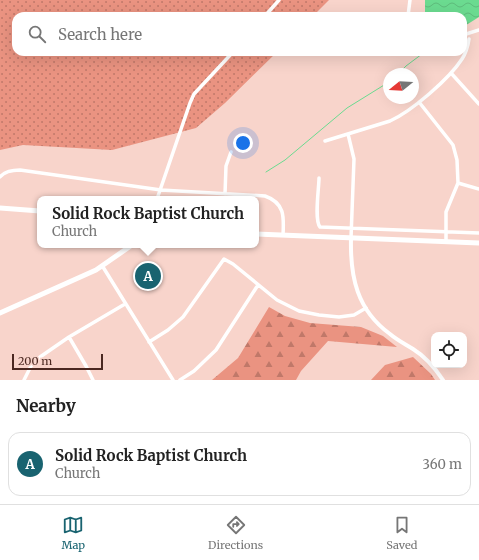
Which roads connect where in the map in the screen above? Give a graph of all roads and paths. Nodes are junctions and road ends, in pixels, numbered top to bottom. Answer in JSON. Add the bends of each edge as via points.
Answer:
{"nodes":[{"id":1,"x":279,"y":0,"type":"edge"},
{"id":2,"x":410,"y":0,"type":"edge"},
{"id":3,"x":268,"y":12,"type":"edge"},
{"id":4,"x":408,"y":12,"type":"edge"},
{"id":5,"x":479,"y":30,"type":"edge"},
{"id":6,"x":467,"y":34,"type":"edge"},
{"id":7,"x":469,"y":38,"type":"dead end"},
{"id":8,"x":467,"y":45,"type":"edge"},
{"id":9,"x":229,"y":56,"type":"edge"},
{"id":10,"x":464,"y":56,"type":"edge"},
{"id":11,"x":451,"y":73,"type":"junction"},
{"id":12,"x":419,"y":102,"type":"joint"},
{"id":13,"x":416,"y":104,"type":"edge"},
{"id":14,"x":479,"y":104,"type":"edge"},
{"id":15,"x":348,"y":134,"type":"junction"},
{"id":16,"x":325,"y":141,"type":"dead end"},
{"id":17,"x":231,"y":152,"type":"dead end"},
{"id":18,"x":0,"y":177,"type":"edge"},
{"id":19,"x":319,"y":178,"type":"dead end"},
{"id":20,"x":458,"y":183,"type":"junction"},
{"id":21,"x":479,"y":189,"type":"edge"},
{"id":22,"x":161,"y":190,"type":"junction"},
{"id":23,"x":226,"y":194,"type":"junction"},
{"id":24,"x":158,"y":196,"type":"edge"},
{"id":25,"x":0,"y":208,"type":"edge"},
{"id":26,"x":37,"y":211,"type":"edge"},
{"id":27,"x":352,"y":228,"type":"junction"},
{"id":28,"x":447,"y":232,"type":"junction"},
{"id":29,"x":479,"y":233,"type":"edge"},
{"id":30,"x":259,"y":234,"type":"edge"},
{"id":31,"x":283,"y":236,"type":"junction"},
{"id":32,"x":351,"y":238,"type":"junction"},
{"id":33,"x":446,"y":242,"type":"junction"},
{"id":34,"x":479,"y":243,"type":"edge"},
{"id":35,"x":128,"y":248,"type":"edge"},
{"id":36,"x":103,"y":267,"type":"junction"},
{"id":37,"x":258,"y":285,"type":"junction"},
{"id":38,"x":125,"y":304,"type":"junction"},
{"id":39,"x":366,"y":308,"type":"junction"},
{"id":40,"x":0,"y":313,"type":"edge"},
{"id":41,"x":69,"y":337,"type":"junction"},
{"id":42,"x":149,"y":342,"type":"junction"},
{"id":43,"x":24,"y":380,"type":"edge"},
{"id":44,"x":93,"y":380,"type":"edge"},
{"id":45,"x":173,"y":380,"type":"edge"},
{"id":46,"x":180,"y":380,"type":"edge"},
{"id":47,"x":443,"y":380,"type":"edge"}],
"edges":[{"from":1,"to":3,"type":"street"},
{"from":2,"to":4,"type":"street"},
{"from":5,"to":6,"type":"street"},
{"from":7,"to":8,"type":"street"},
{"from":9,"to":22,"type":"street","via":[[194,94]]},
{"from":10,"to":11,"type":"street"},
{"from":11,"to":12,"type":"street"},
{"from":11,"to":14,"type":"street"},
{"from":12,"to":20,"type":"street","via":[[453,145],[457,160]]},
{"from":13,"to":15,"type":"street","via":[[390,122]]},
{"from":15,"to":16,"type":"street"},
{"from":15,"to":27,"type":"street","via":[[354,160]]},
{"from":17,"to":23,"type":"street","via":[[226,166]]},
{"from":18,"to":22,"type":"street","via":[[10,170],[20,170]]},
{"from":19,"to":27,"type":"street","via":[[319,226]]},
{"from":20,"to":21,"type":"street"},
{"from":20,"to":28,"type":"street","via":[[446,212]]},
{"from":22,"to":23,"type":"street"},
{"from":22,"to":24,"type":"street"},
{"from":23,"to":31,"type":"street","via":[[271,198],[284,217]]},
{"from":25,"to":26,"type":"main road"},
{"from":27,"to":28,"type":"street"},
{"from":27,"to":32,"type":"street"},
{"from":28,"to":29,"type":"street"},
{"from":28,"to":33,"type":"street"},
{"from":30,"to":31,"type":"main road"},
{"from":31,"to":32,"type":"main road"},
{"from":32,"to":33,"type":"main road"},
{"from":32,"to":39,"type":"street","via":[[353,277]]},
{"from":33,"to":34,"type":"main road"},
{"from":35,"to":36,"type":"main road"},
{"from":36,"to":38,"type":"street"},
{"from":36,"to":40,"type":"main road"},
{"from":37,"to":39,"type":"street","via":[[285,305],[306,313],[343,317]]},
{"from":37,"to":42,"type":"street","via":[[224,259],[180,320]]},
{"from":37,"to":46,"type":"street","via":[[216,350],[194,371]]},
{"from":38,"to":41,"type":"street"},
{"from":38,"to":42,"type":"street"},
{"from":39,"to":47,"type":"street","via":[[386,331],[428,361]]},
{"from":41,"to":43,"type":"street","via":[[35,362]]},
{"from":41,"to":44,"type":"street"},
{"from":42,"to":45,"type":"street"}]}
